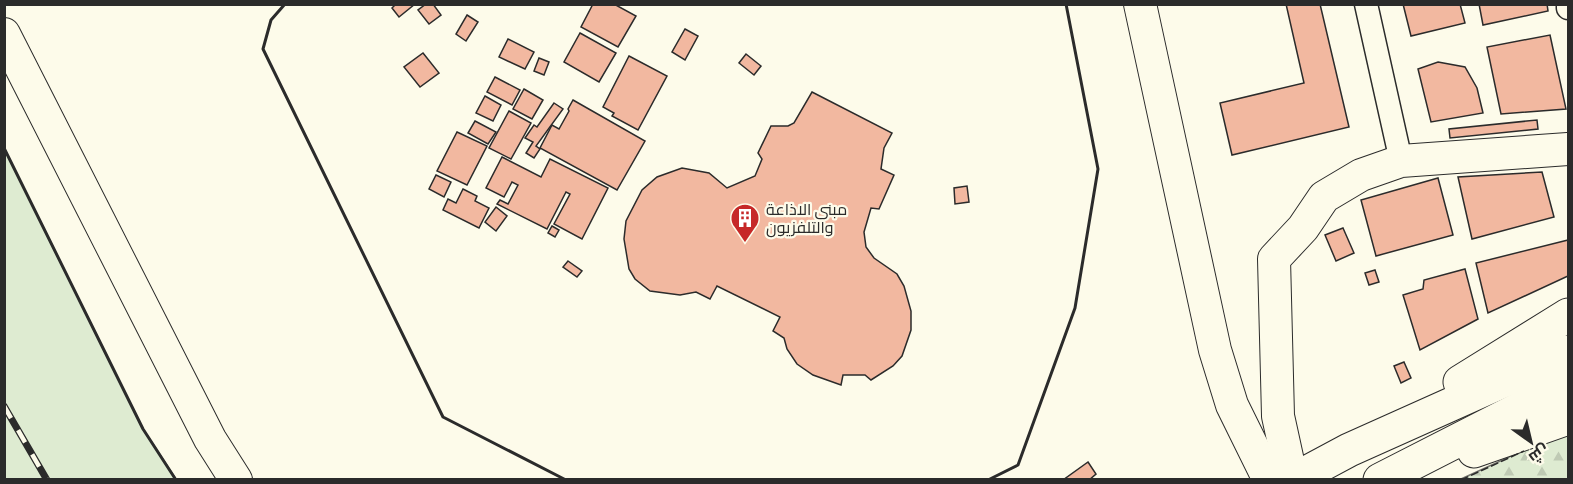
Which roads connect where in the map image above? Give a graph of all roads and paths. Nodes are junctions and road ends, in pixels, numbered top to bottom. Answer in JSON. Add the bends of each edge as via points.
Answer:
{"nodes":[{"id":1,"x":1140,"y":4,"type":"edge"},
{"id":2,"x":1366,"y":4,"type":"edge"},
{"id":3,"x":4,"y":34,"type":"edge"},
{"id":4,"x":1569,"y":148,"type":"edge"},
{"id":5,"x":1401,"y":161,"type":"junction"},
{"id":6,"x":1569,"y":315,"type":"edge"},
{"id":7,"x":1569,"y":352,"type":"edge"},
{"id":8,"x":1569,"y":384,"type":"edge"},
{"id":9,"x":1569,"y":418,"type":"edge"},
{"id":10,"x":1350,"y":450,"type":"junction"},
{"id":11,"x":236,"y":480,"type":"edge"},
{"id":12,"x":1269,"y":480,"type":"edge"},
{"id":13,"x":1293,"y":480,"type":"edge"},
{"id":14,"x":1380,"y":480,"type":"edge"},
{"id":15,"x":1393,"y":480,"type":"edge"}],
"edges":[{"from":1,"to":12,"type":"street","via":[[1215,350],[1232,405]]},
{"from":2,"to":5,"type":"street"},
{"from":3,"to":11,"type":"street","via":[[210,439]]},
{"from":4,"to":5,"type":"street"},
{"from":5,"to":13,"type":"street","via":[[1361,175],[1324,197],[1303,228],[1274,259],[1278,416]]},
{"from":6,"to":10,"type":"main road"},
{"from":7,"to":10,"type":"main road"},
{"from":8,"to":14,"type":"main road"},
{"from":9,"to":15,"type":"main road"},
{"from":10,"to":13,"type":"main road"}]}
